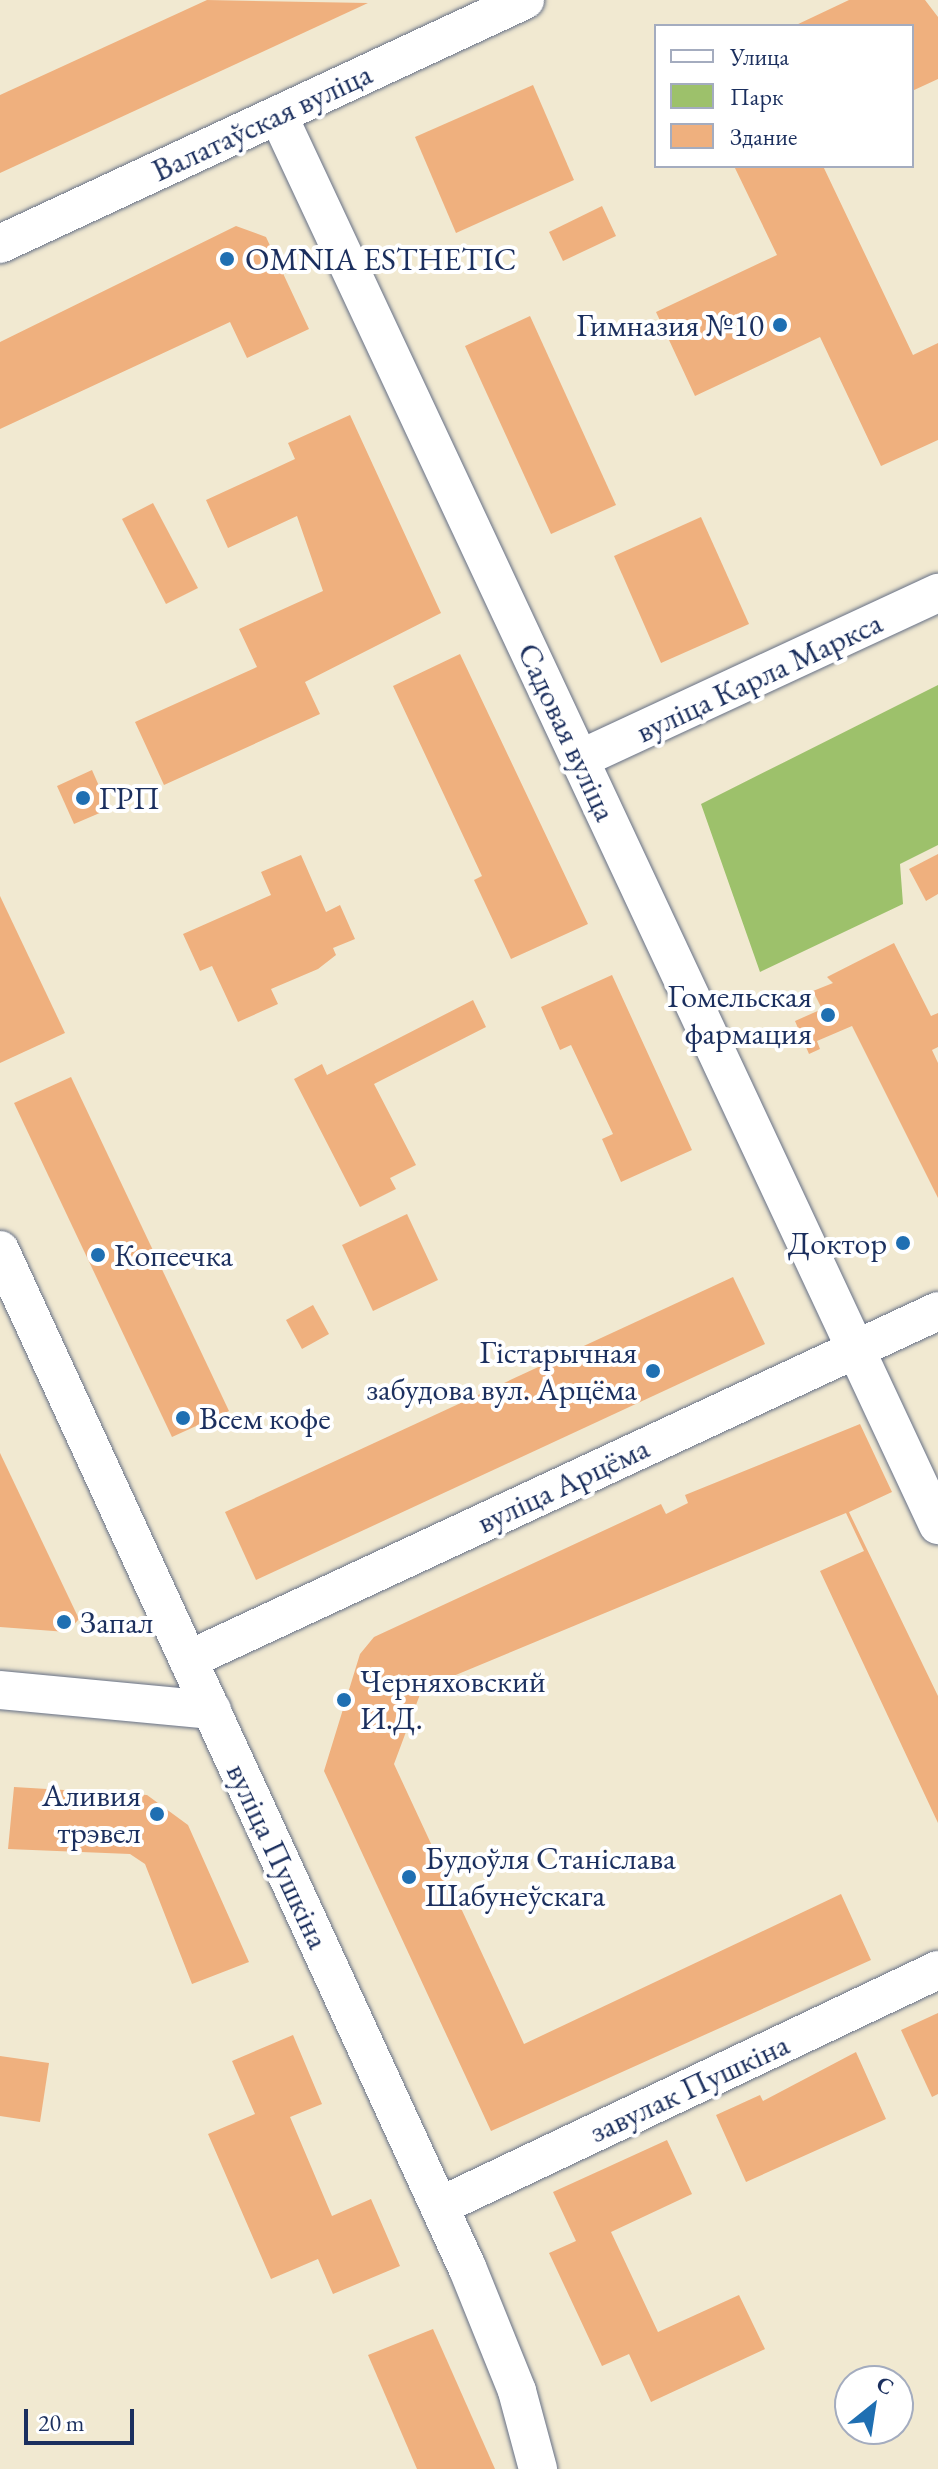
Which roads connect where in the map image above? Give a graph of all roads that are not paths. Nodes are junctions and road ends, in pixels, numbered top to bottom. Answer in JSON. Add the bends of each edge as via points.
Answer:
{"nodes":[{"id":1,"x":525,"y":0,"type":"edge"},
{"id":2,"x":278,"y":115,"type":"junction"},
{"id":3,"x":0,"y":244,"type":"edge"},
{"id":4,"x":938,"y":593,"type":"edge"},
{"id":5,"x":580,"y":759,"type":"junction"},
{"id":6,"x":0,"y":1250,"type":"edge"},
{"id":7,"x":938,"y":1311,"type":"edge"},
{"id":8,"x":856,"y":1349,"type":"junction"},
{"id":9,"x":938,"y":1525,"type":"edge"},
{"id":10,"x":188,"y":1660,"type":"junction"},
{"id":11,"x":0,"y":1690,"type":"edge"},
{"id":12,"x":212,"y":1710,"type":"junction"},
{"id":13,"x":938,"y":1970,"type":"edge"},
{"id":14,"x":440,"y":2206,"type":"junction"},
{"id":15,"x":538,"y":2469,"type":"edge"}],
"edges":[{"from":1,"to":2,"type":"street","name":"Валатаўская вуліца"},
{"from":2,"to":3,"type":"street","name":"Валатаўская вуліца"},
{"from":2,"to":5,"type":"street","name":"Садовая вуліца"},
{"from":4,"to":5,"type":"street","name":"вуліца Карла Маркса"},
{"from":5,"to":8,"type":"street","name":"Садовая вуліца"},
{"from":6,"to":10,"type":"street","name":"вуліца Пушкіна"},
{"from":7,"to":8,"type":"street","name":"вуліца Арцёма"},
{"from":8,"to":9,"type":"street"},
{"from":8,"to":10,"type":"street","name":"вуліца Арцёма"},
{"from":10,"to":12,"type":"street","name":"вуліца Пушкіна"},
{"from":11,"to":12,"type":"street"},
{"from":12,"to":14,"type":"street","name":"вуліца Пушкіна"},
{"from":13,"to":14,"type":"street","name":"завулак Пушкіна"},
{"from":14,"to":15,"type":"street","name":"вуліца Пушкіна","via":[[517,2391]]}]}
